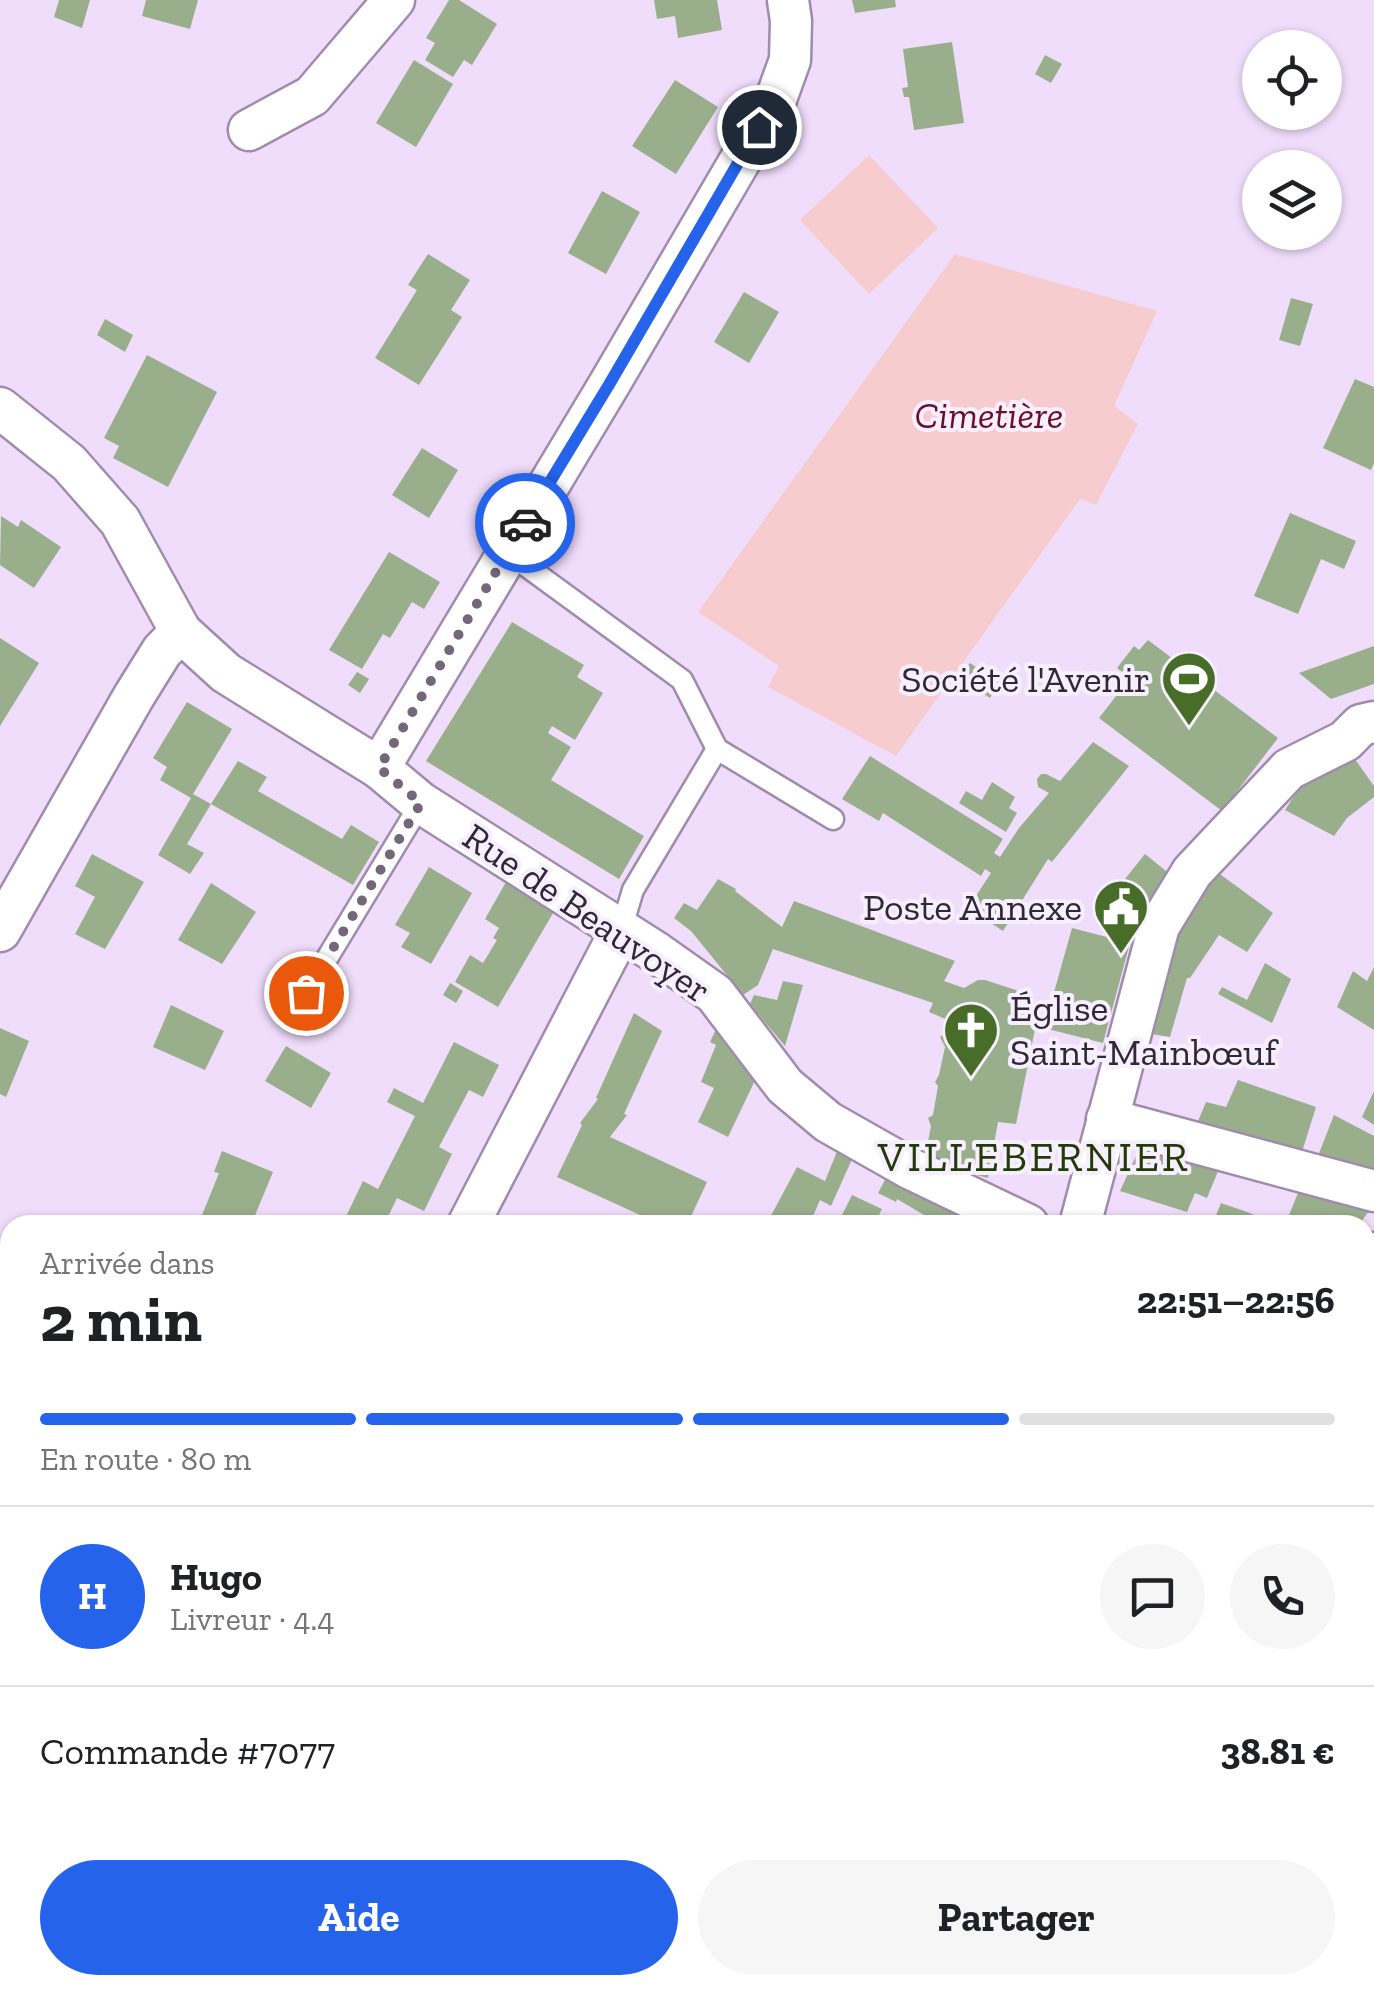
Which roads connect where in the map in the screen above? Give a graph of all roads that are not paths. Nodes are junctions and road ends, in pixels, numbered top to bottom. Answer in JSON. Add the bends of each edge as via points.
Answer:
{"nodes":[{"id":1,"x":394,"y":0,"type":"edge"},
{"id":2,"x":788,"y":0,"type":"edge"},
{"id":3,"x":249,"y":130,"type":"dead end"},
{"id":4,"x":0,"y":408,"type":"edge"},
{"id":5,"x":508,"y":552,"type":"junction"},
{"id":6,"x":181,"y":632,"type":"junction"},
{"id":7,"x":1374,"y":722,"type":"edge"},
{"id":8,"x":717,"y":749,"type":"junction"},
{"id":9,"x":379,"y":768,"type":"junction"},
{"id":10,"x":421,"y":803,"type":"junction"},
{"id":11,"x":833,"y":819,"type":"dead end"},
{"id":12,"x":620,"y":930,"type":"junction"},
{"id":13,"x":0,"y":931,"type":"edge"},
{"id":14,"x":306,"y":993,"type":"dead end"},
{"id":15,"x":1107,"y":1118,"type":"junction"},
{"id":16,"x":1374,"y":1191,"type":"edge"},
{"id":17,"x":473,"y":1215,"type":"edge"},
{"id":18,"x":1007,"y":1215,"type":"edge"},
{"id":19,"x":1083,"y":1215,"type":"edge"}],
"edges":[{"from":1,"to":3,"type":"street","via":[[312,96]]},
{"from":2,"to":5,"type":"street","via":[[790,60],[776,99]]},
{"from":4,"to":6,"type":"street","name":"Rue de Beauvoyer","via":[[69,463],[120,521]]},
{"from":5,"to":8,"type":"lane","via":[[682,680]]},
{"from":5,"to":9,"type":"street"},
{"from":6,"to":9,"type":"street","name":"Rue de Beauvoyer","via":[[226,672]]},
{"from":6,"to":13,"type":"street","via":[[134,696]]},
{"from":7,"to":15,"type":"street","via":[[1288,769],[1192,872],[1160,926]]},
{"from":8,"to":11,"type":"lane"},
{"from":8,"to":12,"type":"lane","via":[[633,890]]},
{"from":9,"to":10,"type":"street","name":"Rue de Beauvoyer"},
{"from":10,"to":12,"type":"street","name":"Rue de Beauvoyer"},
{"from":10,"to":14,"type":"lane"},
{"from":12,"to":17,"type":"street"},
{"from":12,"to":18,"type":"street","name":"Rue de Beauvoyer","via":[[715,994],[785,1086],[828,1122]]},
{"from":15,"to":16,"type":"street"},
{"from":15,"to":19,"type":"street"}]}
